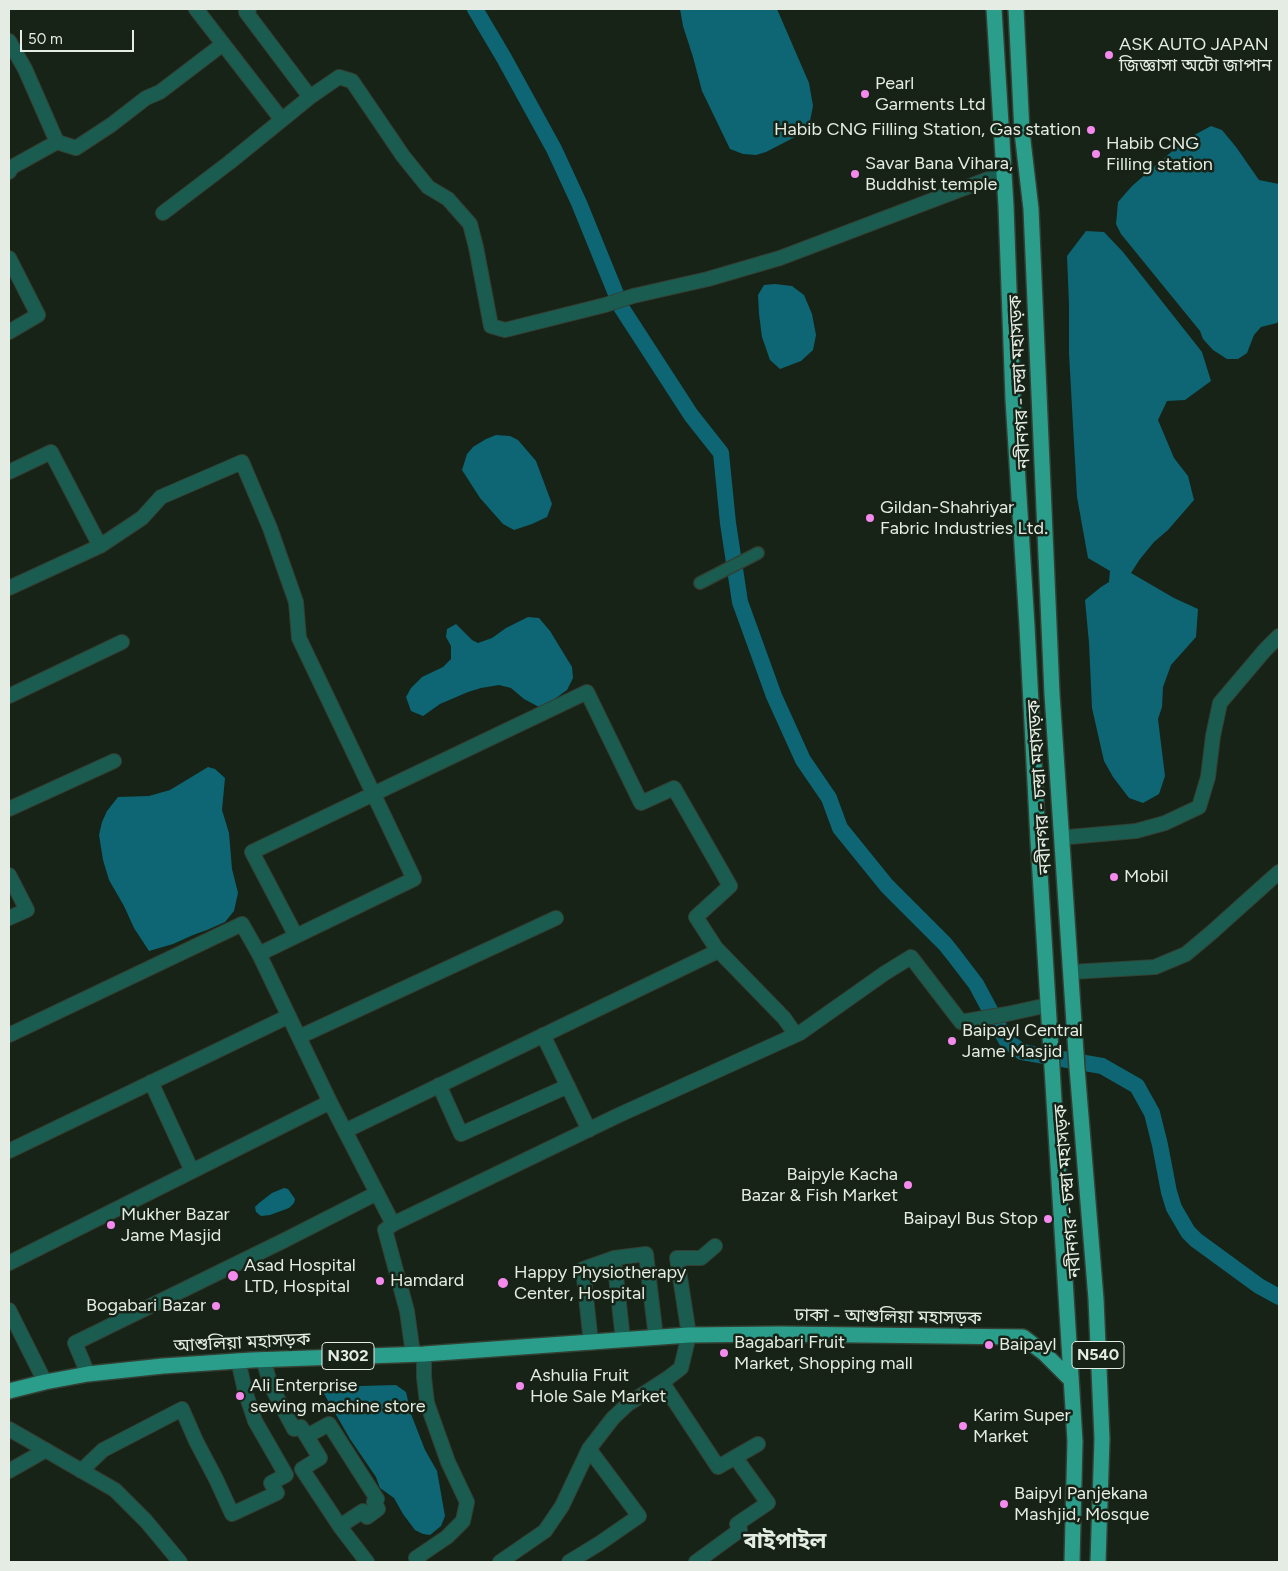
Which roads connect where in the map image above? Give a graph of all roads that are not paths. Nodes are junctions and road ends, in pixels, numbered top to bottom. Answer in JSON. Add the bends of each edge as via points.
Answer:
{"nodes":[{"id":1,"x":196,"y":9,"type":"edge"},
{"id":2,"x":249,"y":9,"type":"edge"},
{"id":3,"x":994,"y":9,"type":"edge"},
{"id":4,"x":1016,"y":9,"type":"edge"},
{"id":5,"x":9,"y":41,"type":"edge"},
{"id":6,"x":223,"y":44,"type":"junction"},
{"id":7,"x":310,"y":97,"type":"junction"},
{"id":8,"x":282,"y":120,"type":"junction"},
{"id":9,"x":57,"y":142,"type":"junction"},
{"id":10,"x":9,"y":172,"type":"edge"},
{"id":11,"x":1004,"y":173,"type":"junction"},
{"id":12,"x":163,"y":212,"type":"dead end"},
{"id":13,"x":9,"y":258,"type":"edge"},
{"id":14,"x":14,"y":280,"type":"edge"},
{"id":15,"x":9,"y":332,"type":"edge"},
{"id":16,"x":9,"y":472,"type":"edge"},
{"id":17,"x":100,"y":546,"type":"junction"},
{"id":18,"x":758,"y":553,"type":"dead end"},
{"id":19,"x":700,"y":583,"type":"dead end"},
{"id":20,"x":9,"y":588,"type":"edge"},
{"id":21,"x":1279,"y":636,"type":"edge"},
{"id":22,"x":122,"y":642,"type":"dead end"},
{"id":23,"x":9,"y":696,"type":"edge"},
{"id":24,"x":114,"y":762,"type":"dead end"},
{"id":25,"x":373,"y":795,"type":"junction"},
{"id":26,"x":9,"y":809,"type":"edge"},
{"id":27,"x":1062,"y":834,"type":"junction"},
{"id":28,"x":1279,"y":872,"type":"edge"},
{"id":29,"x":9,"y":875,"type":"edge"},
{"id":30,"x":9,"y":918,"type":"edge"},
{"id":31,"x":556,"y":918,"type":"dead end"},
{"id":32,"x":296,"y":936,"type":"junction"},
{"id":33,"x":718,"y":951,"type":"junction"},
{"id":34,"x":259,"y":954,"type":"junction"},
{"id":35,"x":1071,"y":976,"type":"junction"},
{"id":36,"x":1048,"y":1005,"type":"junction"},
{"id":37,"x":288,"y":1016,"type":"junction"},
{"id":38,"x":9,"y":1034,"type":"edge"},
{"id":39,"x":543,"y":1035,"type":"junction"},
{"id":40,"x":796,"y":1035,"type":"junction"},
{"id":41,"x":299,"y":1037,"type":"junction"},
{"id":42,"x":150,"y":1082,"type":"junction"},
{"id":43,"x":439,"y":1085,"type":"junction"},
{"id":44,"x":568,"y":1086,"type":"junction"},
{"id":45,"x":330,"y":1102,"type":"junction"},
{"id":46,"x":589,"y":1130,"type":"junction"},
{"id":47,"x":345,"y":1131,"type":"junction"},
{"id":48,"x":9,"y":1150,"type":"edge"},
{"id":49,"x":192,"y":1171,"type":"junction"},
{"id":50,"x":377,"y":1193,"type":"junction"},
{"id":51,"x":393,"y":1224,"type":"junction"},
{"id":52,"x":715,"y":1246,"type":"dead end"},
{"id":53,"x":614,"y":1258,"type":"junction"},
{"id":54,"x":9,"y":1263,"type":"edge"},
{"id":55,"x":9,"y":1310,"type":"edge"},
{"id":56,"x":689,"y":1335,"type":"junction"},
{"id":57,"x":15,"y":1336,"type":"edge"},
{"id":58,"x":656,"y":1338,"type":"junction"},
{"id":59,"x":623,"y":1340,"type":"junction"},
{"id":60,"x":591,"y":1343,"type":"junction"},
{"id":61,"x":418,"y":1354,"type":"junction"},
{"id":62,"x":263,"y":1359,"type":"junction"},
{"id":63,"x":238,"y":1360,"type":"junction"},
{"id":64,"x":88,"y":1374,"type":"junction"},
{"id":65,"x":1071,"y":1380,"type":"junction"},
{"id":66,"x":45,"y":1382,"type":"junction"},
{"id":67,"x":662,"y":1382,"type":"junction"},
{"id":68,"x":9,"y":1391,"type":"edge"},
{"id":69,"x":9,"y":1429,"type":"edge"},
{"id":70,"x":307,"y":1436,"type":"junction"},
{"id":71,"x":758,"y":1444,"type":"dead end"},
{"id":72,"x":589,"y":1448,"type":"junction"},
{"id":73,"x":46,"y":1450,"type":"junction"},
{"id":74,"x":735,"y":1457,"type":"junction"},
{"id":75,"x":81,"y":1470,"type":"junction"},
{"id":76,"x":9,"y":1471,"type":"edge"},
{"id":77,"x":340,"y":1526,"type":"junction"},
{"id":78,"x":180,"y":1562,"type":"edge"},
{"id":79,"x":366,"y":1562,"type":"edge"},
{"id":80,"x":419,"y":1562,"type":"edge"},
{"id":81,"x":500,"y":1562,"type":"edge"},
{"id":82,"x":569,"y":1562,"type":"edge"},
{"id":83,"x":696,"y":1562,"type":"edge"},
{"id":84,"x":1072,"y":1562,"type":"edge"},
{"id":85,"x":1098,"y":1562,"type":"edge"}],
"edges":[{"from":1,"to":6,"type":"street"},
{"from":2,"to":7,"type":"street","via":[[246,12]]},
{"from":3,"to":11,"type":"highway","name":"নবীনগর - চন্দ্রা মহাসড়ক","number":"N540"},
{"from":4,"to":27,"type":"highway","name":"নবীনগর - চন্দ্রা মহাসড়ক","number":"N540","via":[[1022,132],[1031,208],[1052,684]]},
{"from":5,"to":9,"type":"street"},
{"from":6,"to":8,"type":"street"},
{"from":6,"to":9,"type":"street","via":[[160,92],[146,98],[76,148]]},
{"from":7,"to":8,"type":"street"},
{"from":7,"to":11,"type":"street","via":[[339,77],[352,81],[428,187],[448,200],[470,224],[491,326],[505,330],[708,280],[780,258]]},
{"from":8,"to":12,"type":"street"},
{"from":9,"to":10,"type":"street","via":[[12,167]]},
{"from":11,"to":36,"type":"highway","name":"নবীনগর - চন্দ্রা মহাসড়ক","number":"N540"},
{"from":13,"to":14,"type":"street"},
{"from":14,"to":15,"type":"street","via":[[38,315]]},
{"from":16,"to":17,"type":"street","via":[[51,452]]},
{"from":17,"to":20,"type":"street"},
{"from":17,"to":25,"type":"street","via":[[142,518],[161,497],[242,462],[296,602],[299,638]]},
{"from":18,"to":19,"type":"street"},
{"from":21,"to":27,"type":"street","via":[[1220,703],[1208,777],[1199,807],[1165,823],[1136,830],[1069,837]]},
{"from":22,"to":23,"type":"street"},
{"from":24,"to":26,"type":"street"},
{"from":25,"to":32,"type":"street","via":[[414,879]]},
{"from":25,"to":32,"type":"street","via":[[252,852]]},
{"from":25,"to":33,"type":"street","via":[[587,692],[641,803],[674,788],[730,886],[696,917]]},
{"from":27,"to":35,"type":"highway","name":"নবীনগর - চন্দ্রা মহাসড়ক","number":"N540"},
{"from":28,"to":35,"type":"street","via":[[1186,954],[1155,966]]},
{"from":29,"to":30,"type":"street","via":[[26,910]]},
{"from":31,"to":41,"type":"street"},
{"from":32,"to":34,"type":"street"},
{"from":33,"to":39,"type":"street"},
{"from":33,"to":40,"type":"street","via":[[784,1018]]},
{"from":34,"to":37,"type":"street"},
{"from":34,"to":38,"type":"street","via":[[242,924]]},
{"from":35,"to":85,"type":"highway","name":"নবীনগর - চন্দ্রা মহাসড়ক","number":"N540","via":[[1096,1299],[1102,1439]]},
{"from":36,"to":40,"type":"street","via":[[961,1022],[911,957]]},
{"from":36,"to":65,"type":"highway","name":"নবীনগর - চন্দ্রা মহাসড়ক","number":"N540"},
{"from":37,"to":41,"type":"street"},
{"from":37,"to":42,"type":"street"},
{"from":39,"to":43,"type":"street"},
{"from":39,"to":44,"type":"street"},
{"from":40,"to":46,"type":"street"},
{"from":41,"to":45,"type":"street"},
{"from":42,"to":48,"type":"street"},
{"from":42,"to":49,"type":"street"},
{"from":43,"to":44,"type":"street","via":[[461,1134]]},
{"from":43,"to":47,"type":"street"},
{"from":44,"to":46,"type":"street"},
{"from":45,"to":47,"type":"street"},
{"from":45,"to":49,"type":"street"},
{"from":46,"to":51,"type":"street"},
{"from":47,"to":50,"type":"street"},
{"from":49,"to":54,"type":"street"},
{"from":50,"to":51,"type":"street"},
{"from":50,"to":64,"type":"street","via":[[75,1343]]},
{"from":51,"to":61,"type":"street","via":[[385,1230]]},
{"from":52,"to":56,"type":"street","via":[[701,1258],[677,1258]]},
{"from":53,"to":58,"type":"street","via":[[646,1254]]},
{"from":53,"to":59,"type":"street"},
{"from":53,"to":60,"type":"street","via":[[584,1269]]},
{"from":55,"to":57,"type":"street"},
{"from":56,"to":58,"type":"highway","name":"আশুলিয়া মহাসড়ক","number":"N302"},
{"from":56,"to":65,"type":"highway","name":"ঢাকা - আশুলিয়া মহাসড়ক","number":"N302","via":[[1022,1337]]},
{"from":56,"to":67,"type":"street","via":[[682,1368]]},
{"from":57,"to":66,"type":"street"},
{"from":58,"to":59,"type":"highway","name":"আশুলিয়া মহাসড়ক","number":"N302"},
{"from":59,"to":60,"type":"highway","name":"আশুলিয়া মহাসড়ক","number":"N302"},
{"from":60,"to":61,"type":"highway","name":"আশুলিয়া মহাসড়ক","number":"N302"},
{"from":61,"to":62,"type":"highway","name":"আশুলিয়া মহাসড়ক","number":"N302"},
{"from":61,"to":80,"type":"street","via":[[427,1403],[466,1502],[463,1521],[448,1536],[416,1558]]},
{"from":62,"to":63,"type":"highway","name":"আশুলিয়া মহাসড়ক","number":"N302"},
{"from":62,"to":70,"type":"street","via":[[271,1386],[294,1429],[301,1427]]},
{"from":63,"to":64,"type":"highway","name":"আশুলিয়া মহাসড়ক","number":"N302"},
{"from":63,"to":75,"type":"street","via":[[255,1421],[286,1475],[271,1483],[277,1494],[232,1514],[182,1408],[103,1450]]},
{"from":64,"to":66,"type":"highway","name":"আশুলিয়া মহাসড়ক","number":"N302"},
{"from":65,"to":84,"type":"highway","name":"নবীনগর - চন্দ্রা মহাসড়ক","number":"N540","via":[[1075,1441]]},
{"from":66,"to":68,"type":"highway","name":"আশুলিয়া মহাসড়ক","number":"N302"},
{"from":67,"to":72,"type":"street","via":[[628,1404]]},
{"from":67,"to":74,"type":"street","via":[[718,1467]]},
{"from":69,"to":73,"type":"street"},
{"from":70,"to":77,"type":"street","via":[[320,1458],[302,1469]]},
{"from":70,"to":77,"type":"street","via":[[329,1424],[377,1499],[374,1502],[378,1509],[367,1516],[362,1511]]},
{"from":71,"to":74,"type":"street"},
{"from":72,"to":81,"type":"street","via":[[562,1506],[545,1531]]},
{"from":72,"to":82,"type":"street","via":[[639,1516]]},
{"from":73,"to":75,"type":"street"},
{"from":73,"to":76,"type":"street"},
{"from":74,"to":83,"type":"street","via":[[768,1503],[737,1524],[740,1530]]},
{"from":75,"to":78,"type":"street","via":[[115,1490]]},
{"from":77,"to":79,"type":"street"}]}
